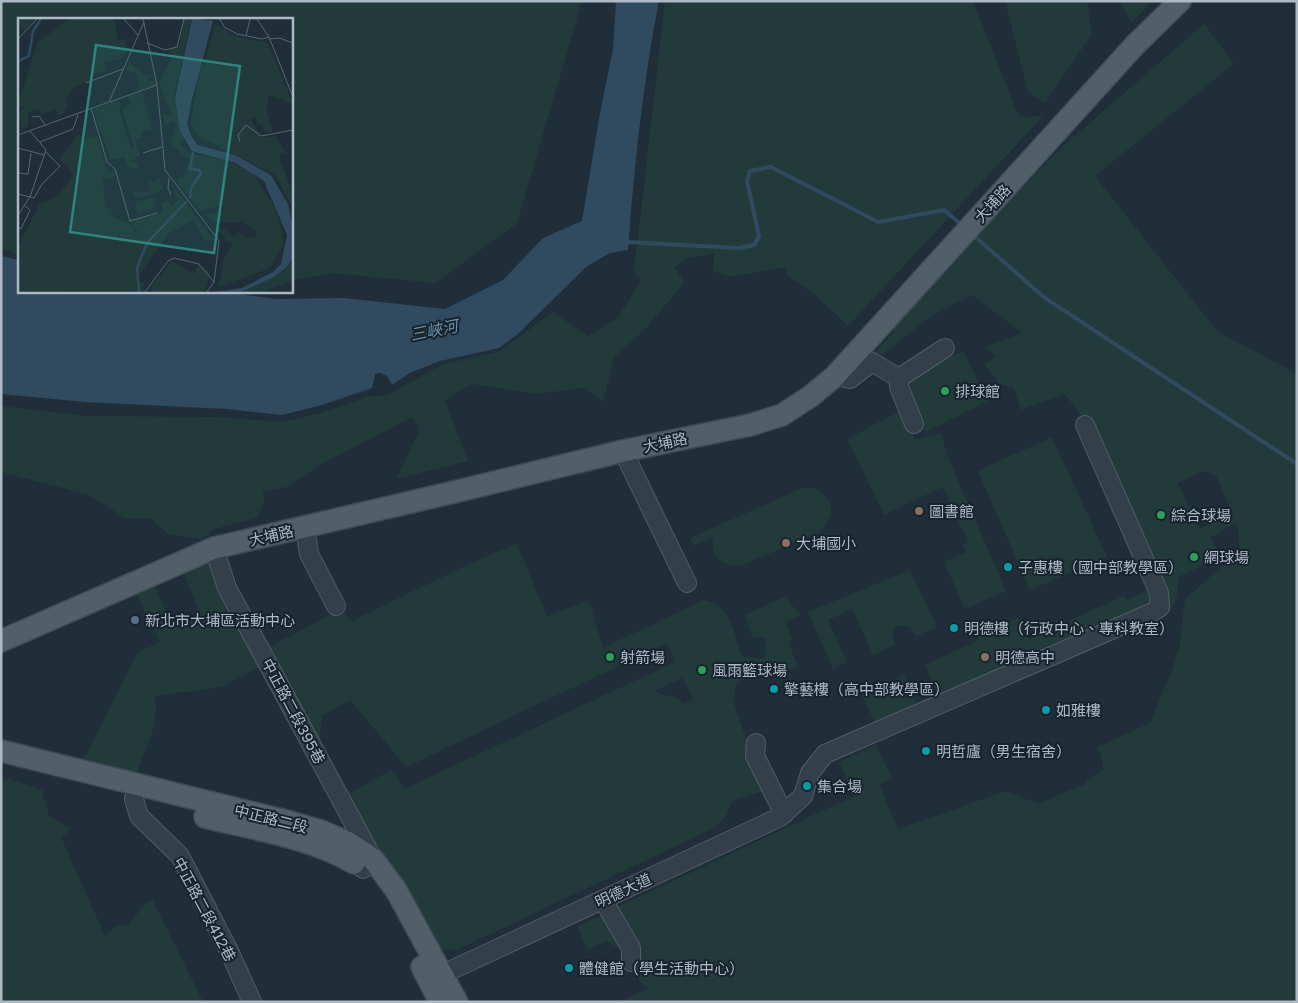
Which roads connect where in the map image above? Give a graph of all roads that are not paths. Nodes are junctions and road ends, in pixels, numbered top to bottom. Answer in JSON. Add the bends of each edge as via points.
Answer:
{"nodes":[{"id":1,"x":1180,"y":1,"type":"edge"},
{"id":2,"x":945,"y":348,"type":"dead end"},
{"id":3,"x":835,"y":376,"type":"junction"},
{"id":4,"x":898,"y":378,"type":"junction"},
{"id":5,"x":914,"y":424,"type":"dead end"},
{"id":6,"x":1085,"y":425,"type":"dead end"},
{"id":7,"x":623,"y":451,"type":"junction"},
{"id":8,"x":306,"y":527,"type":"junction"},
{"id":9,"x":214,"y":548,"type":"junction"},
{"id":10,"x":687,"y":583,"type":"dead end"},
{"id":11,"x":336,"y":606,"type":"dead end"},
{"id":12,"x":1,"y":641,"type":"edge"},
{"id":13,"x":756,"y":743,"type":"dead end"},
{"id":14,"x":1,"y":751,"type":"edge"},
{"id":15,"x":1,"y":766,"type":"edge"},
{"id":16,"x":134,"y":798,"type":"junction"},
{"id":17,"x":782,"y":816,"type":"junction"},
{"id":18,"x":368,"y":864,"type":"junction"},
{"id":19,"x":603,"y":900,"type":"junction"},
{"id":20,"x":631,"y":962,"type":"dead end"},
{"id":21,"x":436,"y":978,"type":"junction"},
{"id":22,"x":252,"y":1002,"type":"edge"},
{"id":23,"x":440,"y":1002,"type":"edge"},
{"id":24,"x":458,"y":1002,"type":"edge"}],
"edges":[{"from":1,"to":3,"type":"main road","name":"大埔路","via":[[1135,45]]},
{"from":2,"to":4,"type":"street"},
{"from":3,"to":4,"type":"street","via":[[850,379],[872,362]]},
{"from":3,"to":7,"type":"main road","name":"大埔路","via":[[782,415],[750,425]]},
{"from":4,"to":5,"type":"street","via":[[898,387]]},
{"from":6,"to":17,"type":"street","name":"明德大道","via":[[1159,593],[1160,607],[930,703],[825,754],[810,773],[803,796]]},
{"from":7,"to":8,"type":"main road","name":"大埔路"},
{"from":7,"to":10,"type":"street"},
{"from":8,"to":9,"type":"main road","name":"大埔路"},
{"from":8,"to":11,"type":"street","via":[[309,554]]},
{"from":9,"to":12,"type":"main road","name":"大埔路"},
{"from":9,"to":18,"type":"street","name":"中正路二段395巷","via":[[227,588]]},
{"from":13,"to":17,"type":"street","via":[[755,756]]},
{"from":14,"to":18,"type":"main road","name":"中正路二段","via":[[321,831],[349,843]]},
{"from":15,"to":16,"type":"main road","name":"中正路二段"},
{"from":16,"to":18,"type":"main road","name":"中正路二段","via":[[314,844]]},
{"from":16,"to":22,"type":"street","name":"中正路二段412巷","via":[[139,816],[180,856]]},
{"from":17,"to":19,"type":"street","name":"明德大道"},
{"from":18,"to":21,"type":"main road","name":"中正路二段","via":[[396,890]]},
{"from":19,"to":20,"type":"street","via":[[631,948]]},
{"from":19,"to":21,"type":"street","name":"明德大道"},
{"from":21,"to":23,"type":"main road","name":"中正路二段"},
{"from":21,"to":24,"type":"main road","name":"中正路二段"}]}
